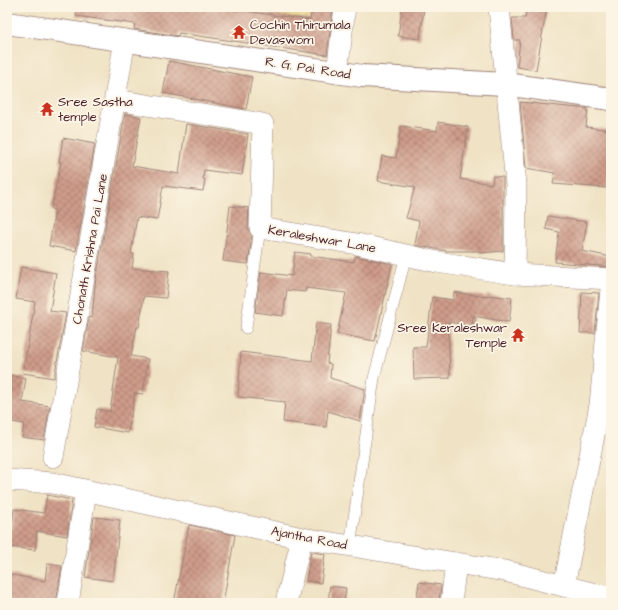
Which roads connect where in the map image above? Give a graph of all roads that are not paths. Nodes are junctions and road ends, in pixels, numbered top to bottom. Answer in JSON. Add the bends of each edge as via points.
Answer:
{"nodes":[{"id":1,"x":345,"y":7,"type":"edge"},
{"id":2,"x":499,"y":7,"type":"edge"},
{"id":3,"x":7,"y":23,"type":"edge"},
{"id":4,"x":125,"y":40,"type":"junction"},
{"id":5,"x":337,"y":73,"type":"junction"},
{"id":6,"x":505,"y":84,"type":"junction"},
{"id":7,"x":611,"y":99,"type":"edge"},
{"id":8,"x":116,"y":100,"type":"junction"},
{"id":9,"x":260,"y":228,"type":"junction"},
{"id":10,"x":406,"y":256,"type":"junction"},
{"id":11,"x":515,"y":274,"type":"junction"},
{"id":12,"x":611,"y":280,"type":"edge"},
{"id":13,"x":611,"y":289,"type":"edge"},
{"id":14,"x":246,"y":328,"type":"dead end"},
{"id":15,"x":53,"y":457,"type":"dead end"},
{"id":16,"x":7,"y":480,"type":"edge"},
{"id":17,"x":86,"y":491,"type":"junction"},
{"id":18,"x":302,"y":538,"type":"junction"},
{"id":19,"x":350,"y":546,"type":"junction"},
{"id":20,"x":456,"y":563,"type":"junction"},
{"id":21,"x":564,"y":586,"type":"junction"},
{"id":22,"x":611,"y":598,"type":"edge"},
{"id":23,"x":68,"y":603,"type":"edge"},
{"id":24,"x":286,"y":603,"type":"edge"},
{"id":25,"x":451,"y":603,"type":"edge"}],
"edges":[{"from":1,"to":5,"type":"street"},
{"from":2,"to":6,"type":"street"},
{"from":3,"to":4,"type":"street","name":"R. G. Pai. Road"},
{"from":4,"to":5,"type":"street","name":"R. G. Pai. Road"},
{"from":4,"to":8,"type":"street","name":"Chonath Krishna Pai Lane"},
{"from":5,"to":6,"type":"street","name":"R. G. Pai. Road"},
{"from":6,"to":7,"type":"street","name":"R. G. Pai. Road"},
{"from":6,"to":11,"type":"street","via":[[516,185]]},
{"from":8,"to":9,"type":"street","name":"Keraleshwar Lane","via":[[263,124]]},
{"from":8,"to":15,"type":"street","name":"Chonath Krishna Pai Lane"},
{"from":9,"to":10,"type":"street","name":"Keraleshwar Lane","via":[[357,244]]},
{"from":9,"to":14,"type":"lane"},
{"from":10,"to":11,"type":"street","name":"Keraleshwar Lane"},
{"from":10,"to":19,"type":"lane","via":[[374,378]]},
{"from":11,"to":12,"type":"street","name":"Keraleshwar Lane"},
{"from":13,"to":21,"type":"street","via":[[600,405]]},
{"from":16,"to":17,"type":"street","name":"Ajantha Road","via":[[53,483]]},
{"from":17,"to":18,"type":"street","name":"Ajantha Road"},
{"from":17,"to":23,"type":"street"},
{"from":18,"to":19,"type":"street","name":"Ajantha Road"},
{"from":18,"to":24,"type":"street"},
{"from":19,"to":20,"type":"street","name":"Ajantha Road"},
{"from":20,"to":21,"type":"street","name":"Ajantha Road","via":[[505,571]]},
{"from":20,"to":25,"type":"street"},
{"from":21,"to":22,"type":"street","name":"Ajantha Road"}]}
